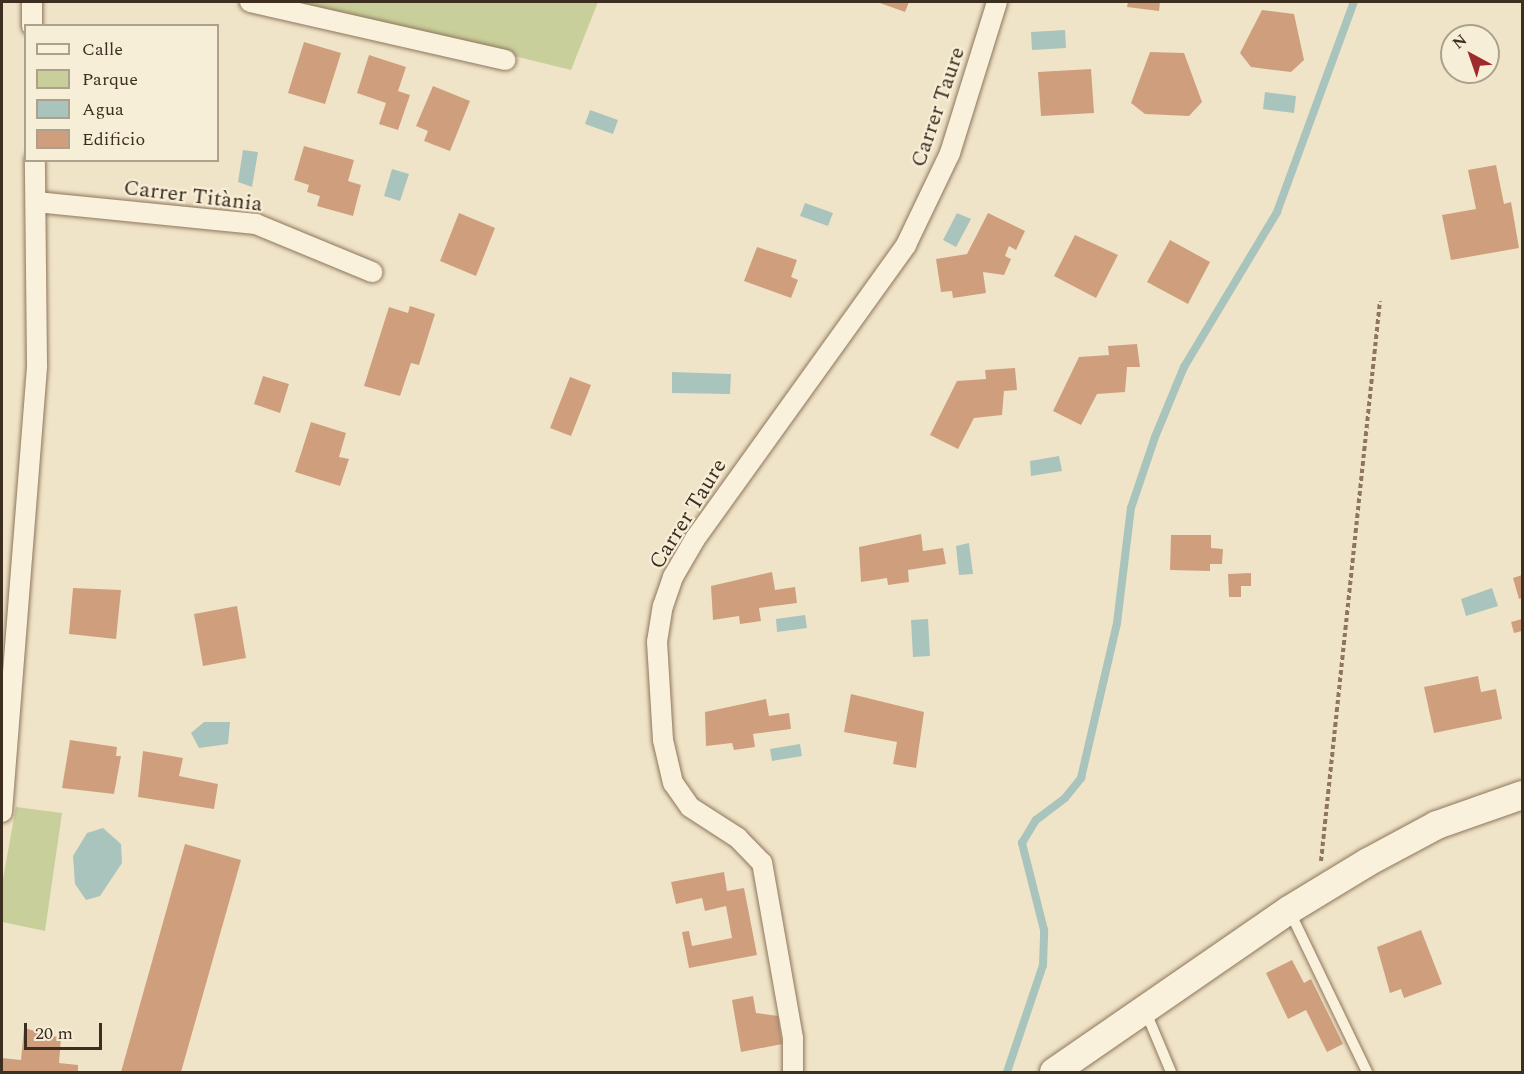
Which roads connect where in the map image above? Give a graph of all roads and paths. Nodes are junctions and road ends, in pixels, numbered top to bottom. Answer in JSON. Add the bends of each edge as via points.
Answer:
{"nodes":[{"id":1,"x":32,"y":2,"type":"edge"},
{"id":2,"x":250,"y":2,"type":"edge"},
{"id":3,"x":997,"y":2,"type":"edge"},
{"id":4,"x":32,"y":24,"type":"edge"},
{"id":5,"x":505,"y":60,"type":"dead end"},
{"id":6,"x":35,"y":162,"type":"edge"},
{"id":7,"x":36,"y":202,"type":"junction"},
{"id":8,"x":372,"y":272,"type":"dead end"},
{"id":9,"x":1380,"y":301,"type":"dead end"},
{"id":10,"x":1522,"y":795,"type":"edge"},
{"id":11,"x":2,"y":812,"type":"edge"},
{"id":12,"x":1317,"y":893,"type":"junction"},
{"id":13,"x":1289,"y":910,"type":"junction"},
{"id":14,"x":1145,"y":1009,"type":"junction"},
{"id":15,"x":793,"y":1072,"type":"edge"},
{"id":16,"x":1054,"y":1072,"type":"edge"},
{"id":17,"x":1171,"y":1072,"type":"edge"},
{"id":18,"x":1367,"y":1072,"type":"edge"}],
"edges":[{"from":1,"to":4,"type":"street"},
{"from":2,"to":5,"type":"street"},
{"from":3,"to":15,"type":"street","name":"Carrer Taure","via":[[959,130],[906,245],[695,539],[673,577],[663,606],[657,642],[663,740],[673,783],[690,807],[738,838],[762,863],[778,931],[794,1038]]},
{"from":6,"to":7,"type":"street"},
{"from":7,"to":8,"type":"street","name":"Carrer Titània","via":[[256,224]]},
{"from":7,"to":11,"type":"street","via":[[37,365]]},
{"from":9,"to":12,"type":"path"},
{"from":10,"to":12,"type":"street","via":[[1406,840]]},
{"from":12,"to":13,"type":"street"},
{"from":13,"to":14,"type":"street"},
{"from":13,"to":18,"type":"lane"},
{"from":14,"to":16,"type":"street"},
{"from":14,"to":17,"type":"lane"}]}
